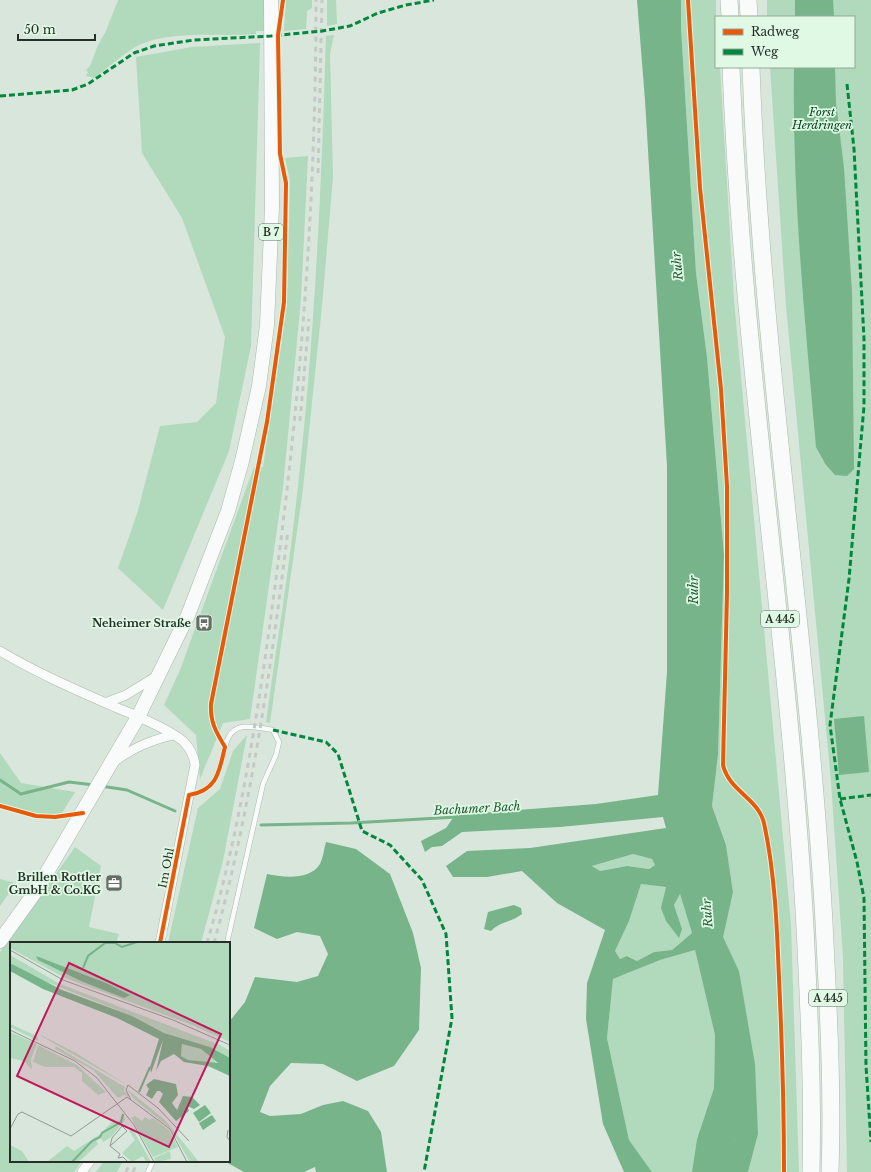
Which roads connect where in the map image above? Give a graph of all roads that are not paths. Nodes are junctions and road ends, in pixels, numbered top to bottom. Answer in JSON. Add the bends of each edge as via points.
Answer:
{"nodes":[{"id":1,"x":271,"y":0,"type":"edge"},
{"id":2,"x":729,"y":0,"type":"edge"},
{"id":3,"x":748,"y":0,"type":"edge"},
{"id":4,"x":730,"y":16,"type":"edge"},
{"id":5,"x":749,"y":16,"type":"edge"},
{"id":6,"x":731,"y":68,"type":"edge"},
{"id":7,"x":751,"y":68,"type":"edge"},
{"id":8,"x":0,"y":651,"type":"edge"},
{"id":9,"x":159,"y":675,"type":"junction"},
{"id":10,"x":105,"y":702,"type":"junction"},
{"id":11,"x":138,"y":717,"type":"junction"},
{"id":12,"x":173,"y":735,"type":"junction"},
{"id":13,"x":113,"y":762,"type":"junction"},
{"id":14,"x":190,"y":795,"type":"junction"},
{"id":15,"x":0,"y":941,"type":"edge"},
{"id":16,"x":160,"y":942,"type":"edge"},
{"id":17,"x":227,"y":942,"type":"edge"},
{"id":18,"x":89,"y":1162,"type":"edge"},
{"id":19,"x":153,"y":1162,"type":"edge"},
{"id":20,"x":82,"y":1172,"type":"edge"},
{"id":21,"x":148,"y":1172,"type":"edge"},
{"id":22,"x":810,"y":1172,"type":"edge"},
{"id":23,"x":830,"y":1172,"type":"edge"}],
"edges":[{"from":1,"to":9,"type":"main road","number":"B 7","via":[[272,207],[267,325],[259,386],[228,511],[188,614]]},
{"from":2,"to":4,"type":"highway"},
{"from":3,"to":5,"type":"highway"},
{"from":6,"to":22,"type":"highway","number":"A 445","via":[[743,250],[799,823],[810,1018]]},
{"from":7,"to":23,"type":"highway","number":"A 445","via":[[762,242],[818,825],[829,1018]]},
{"from":8,"to":10,"type":"street","via":[[61,684]]},
{"from":9,"to":10,"type":"street","via":[[131,693]]},
{"from":9,"to":11,"type":"main road","number":"B 7"},
{"from":10,"to":11,"type":"street"},
{"from":11,"to":12,"type":"street"},
{"from":11,"to":13,"type":"main road","number":"B 7"},
{"from":12,"to":13,"type":"street","via":[[135,747]]},
{"from":12,"to":14,"type":"street","via":[[183,742],[194,758]]},
{"from":13,"to":15,"type":"main road","number":"B 7","via":[[36,891]]},
{"from":14,"to":16,"type":"street","name":"Im Ohl"},
{"from":14,"to":17,"type":"lane","via":[[213,785],[229,736],[234,731],[254,727],[273,730],[279,742],[263,784]]},
{"from":18,"to":20,"type":"street"},
{"from":19,"to":21,"type":"lane"}]}
